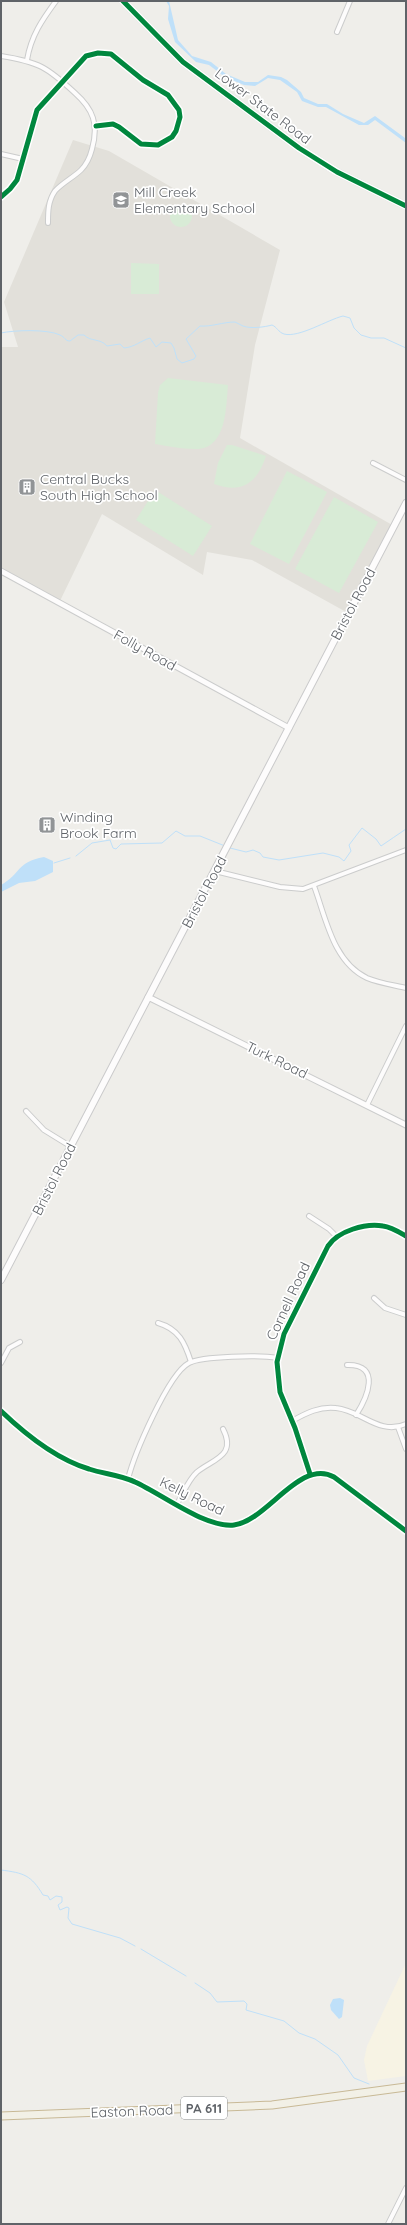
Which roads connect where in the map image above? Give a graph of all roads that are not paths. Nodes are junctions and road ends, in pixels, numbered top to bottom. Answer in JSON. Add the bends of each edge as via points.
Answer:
{"nodes":[{"id":1,"x":56,"y":1,"type":"edge"},
{"id":2,"x":123,"y":1,"type":"edge"},
{"id":3,"x":350,"y":1,"type":"edge"},
{"id":4,"x":337,"y":32,"type":"dead end"},
{"id":5,"x":1,"y":56,"type":"edge"},
{"id":6,"x":27,"y":60,"type":"junction"},
{"id":7,"x":62,"y":81,"type":"junction"},
{"id":8,"x":96,"y":126,"type":"junction"},
{"id":9,"x":1,"y":154,"type":"edge"},
{"id":10,"x":23,"y":159,"type":"junction"},
{"id":11,"x":1,"y":197,"type":"edge"},
{"id":12,"x":406,"y":206,"type":"edge"},
{"id":13,"x":48,"y":223,"type":"dead end"},
{"id":14,"x":373,"y":463,"type":"dead end"},
{"id":15,"x":406,"y":480,"type":"edge"},
{"id":16,"x":406,"y":503,"type":"edge"},
{"id":17,"x":1,"y":571,"type":"edge"},
{"id":18,"x":289,"y":728,"type":"junction"},
{"id":19,"x":406,"y":850,"type":"edge"},
{"id":20,"x":215,"y":871,"type":"junction"},
{"id":21,"x":314,"y":886,"type":"junction"},
{"id":22,"x":406,"y":988,"type":"edge"},
{"id":23,"x":148,"y":997,"type":"junction"},
{"id":24,"x":406,"y":1026,"type":"edge"},
{"id":25,"x":367,"y":1105,"type":"junction"},
{"id":26,"x":26,"y":1111,"type":"dead end"},
{"id":27,"x":406,"y":1125,"type":"edge"},
{"id":28,"x":70,"y":1146,"type":"junction"},
{"id":29,"x":309,"y":1216,"type":"dead end"},
{"id":30,"x":336,"y":1236,"type":"junction"},
{"id":31,"x":406,"y":1236,"type":"edge"},
{"id":32,"x":1,"y":1280,"type":"edge"},
{"id":33,"x":374,"y":1298,"type":"dead end"},
{"id":34,"x":406,"y":1315,"type":"edge"},
{"id":35,"x":158,"y":1323,"type":"dead end"},
{"id":36,"x":20,"y":1342,"type":"dead end"},
{"id":37,"x":277,"y":1358,"type":"junction"},
{"id":38,"x":191,"y":1362,"type":"junction"},
{"id":39,"x":1,"y":1363,"type":"edge"},
{"id":40,"x":347,"y":1365,"type":"dead end"},
{"id":41,"x":1,"y":1411,"type":"edge"},
{"id":42,"x":356,"y":1415,"type":"junction"},
{"id":43,"x":292,"y":1421,"type":"junction"},
{"id":44,"x":406,"y":1424,"type":"edge"},
{"id":45,"x":398,"y":1427,"type":"junction"},
{"id":46,"x":223,"y":1429,"type":"dead end"},
{"id":47,"x":406,"y":1449,"type":"edge"},
{"id":48,"x":310,"y":1474,"type":"junction"},
{"id":49,"x":128,"y":1479,"type":"junction"},
{"id":50,"x":177,"y":1504,"type":"junction"},
{"id":51,"x":406,"y":1531,"type":"edge"},
{"id":52,"x":406,"y":2086,"type":"edge"},
{"id":53,"x":1,"y":2116,"type":"edge"},
{"id":54,"x":406,"y":2188,"type":"edge"},
{"id":55,"x":388,"y":2224,"type":"edge"}],
"edges":[{"from":1,"to":6,"type":"street","via":[[36,29]]},
{"from":2,"to":12,"type":"main road","name":"Lower State Road","via":[[183,62],[299,148],[337,172]]},
{"from":3,"to":4,"type":"street"},
{"from":5,"to":6,"type":"street"},
{"from":6,"to":7,"type":"street","via":[[47,69]]},
{"from":7,"to":8,"type":"street","via":[[89,107]]},
{"from":7,"to":8,"type":"street","via":[[86,56],[105,52],[118,58],[143,80],[168,94],[179,110],[176,131],[172,137],[158,145],[141,144],[113,124]]},
{"from":7,"to":10,"type":"street","via":[[37,110]]},
{"from":8,"to":13,"type":"street","via":[[90,158],[83,168],[56,191],[48,206]]},
{"from":9,"to":10,"type":"street"},
{"from":10,"to":11,"type":"street","via":[[17,180]]},
{"from":14,"to":15,"type":"street"},
{"from":16,"to":18,"type":"main road","name":"Bristol Road"},
{"from":17,"to":18,"type":"street","name":"Folly Road"},
{"from":18,"to":20,"type":"main road","name":"Bristol Road"},
{"from":19,"to":21,"type":"street"},
{"from":20,"to":21,"type":"street","via":[[290,888]]},
{"from":20,"to":23,"type":"main road","name":"Bristol Road"},
{"from":21,"to":22,"type":"street","via":[[336,946],[345,960],[368,978]]},
{"from":23,"to":25,"type":"street","name":"Turk Road"},
{"from":23,"to":28,"type":"main road","name":"Bristol Road"},
{"from":24,"to":25,"type":"street"},
{"from":25,"to":27,"type":"street","name":"Turk Road"},
{"from":26,"to":28,"type":"street","via":[[44,1130]]},
{"from":28,"to":32,"type":"main road","name":"Bristol Road"},
{"from":29,"to":30,"type":"street"},
{"from":30,"to":31,"type":"street","via":[[348,1230],[378,1225]]},
{"from":30,"to":37,"type":"street","name":"Cornell Road","via":[[328,1246],[284,1334]]},
{"from":33,"to":34,"type":"street","via":[[385,1308]]},
{"from":35,"to":38,"type":"street","via":[[169,1326],[181,1338]]},
{"from":36,"to":39,"type":"street","via":[[9,1348]]},
{"from":37,"to":38,"type":"street","via":[[215,1358]]},
{"from":37,"to":43,"type":"street","name":"Cornell Road","via":[[276,1371],[280,1392]]},
{"from":38,"to":49,"type":"street","via":[[172,1380],[135,1455]]},
{"from":40,"to":42,"type":"street","via":[[363,1368],[369,1383],[366,1400]]},
{"from":41,"to":49,"type":"street","name":"Kelly Road","via":[[30,1438],[80,1466]]},
{"from":42,"to":43,"type":"street","via":[[342,1409],[331,1408],[311,1411]]},
{"from":42,"to":45,"type":"street","via":[[384,1427]]},
{"from":43,"to":48,"type":"street","name":"Cornell Road"},
{"from":44,"to":45,"type":"street"},
{"from":45,"to":47,"type":"street"},
{"from":46,"to":50,"type":"street","via":[[227,1438],[223,1455],[196,1473]]},
{"from":48,"to":50,"type":"street","name":"Kelly Road","via":[[251,1518],[235,1524],[212,1523]]},
{"from":48,"to":51,"type":"street","via":[[325,1473],[334,1477]]},
{"from":49,"to":50,"type":"street","name":"Kelly Road"},
{"from":52,"to":53,"type":"highway","name":"Easton Road","number":"PA 611","via":[[272,2105]]},
{"from":54,"to":55,"type":"street"}]}
